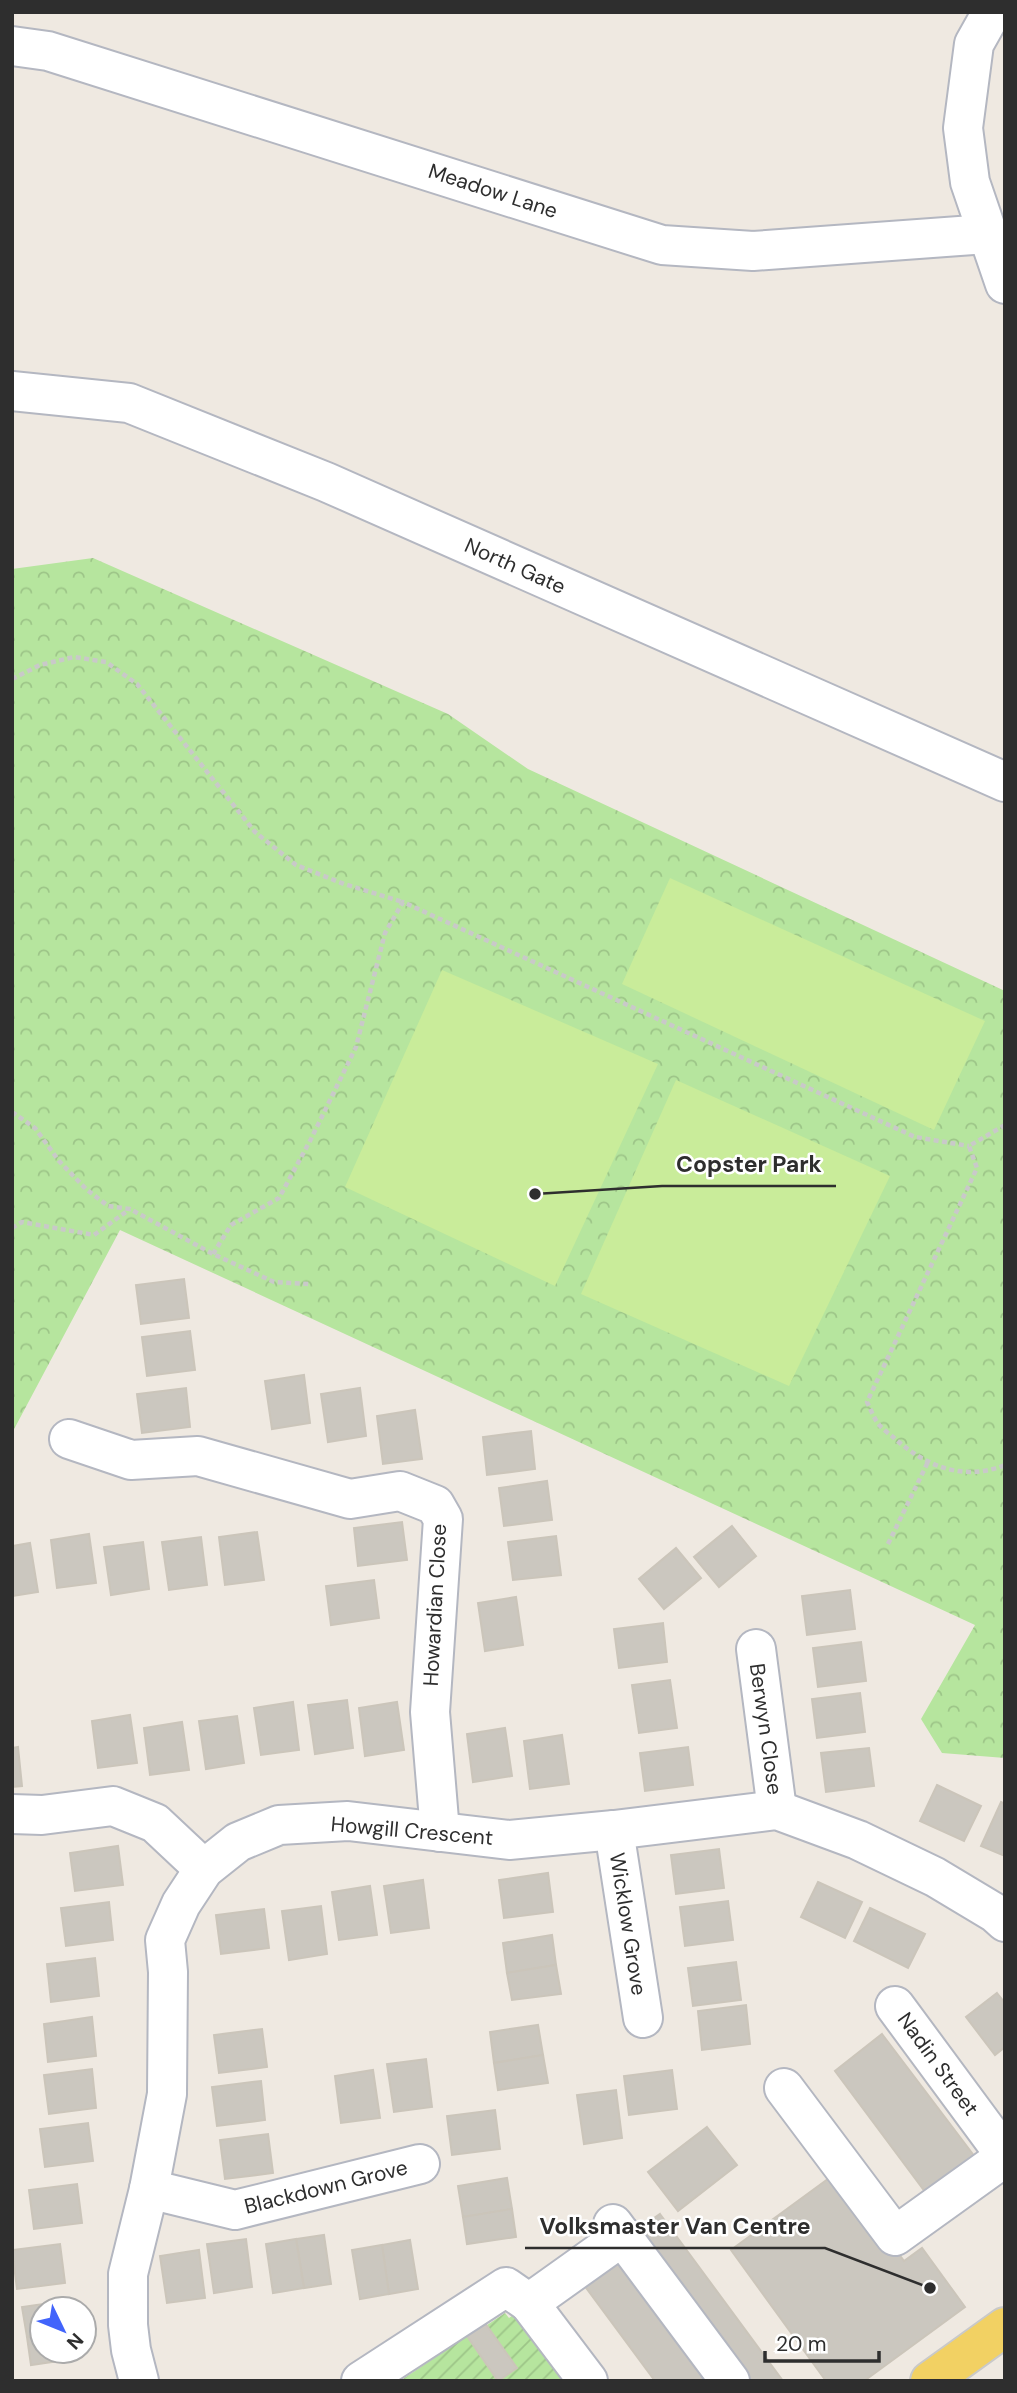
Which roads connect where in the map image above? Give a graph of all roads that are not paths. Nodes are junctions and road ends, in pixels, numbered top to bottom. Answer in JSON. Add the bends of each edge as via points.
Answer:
{"nodes":[{"id":1,"x":992,"y":12,"type":"edge"},
{"id":2,"x":12,"y":46,"type":"edge"},
{"id":3,"x":987,"y":234,"type":"junction"},
{"id":4,"x":1005,"y":284,"type":"edge"},
{"id":5,"x":12,"y":391,"type":"edge"},
{"id":6,"x":1005,"y":782,"type":"edge"},
{"id":7,"x":69,"y":1439,"type":"dead end"},
{"id":8,"x":756,"y":1648,"type":"dead end"},
{"id":9,"x":777,"y":1810,"type":"junction"},
{"id":10,"x":12,"y":1814,"type":"edge"},
{"id":11,"x":614,"y":1830,"type":"junction"},
{"id":12,"x":440,"y":1832,"type":"junction"},
{"id":13,"x":204,"y":1869,"type":"junction"},
{"id":14,"x":1005,"y":1922,"type":"edge"},
{"id":15,"x":895,"y":2006,"type":"dead end"},
{"id":16,"x":643,"y":2018,"type":"dead end"},
{"id":17,"x":784,"y":2088,"type":"dead end"},
{"id":18,"x":1005,"y":2156,"type":"edge"},
{"id":19,"x":420,"y":2164,"type":"dead end"},
{"id":20,"x":149,"y":2189,"type":"junction"},
{"id":21,"x":529,"y":2303,"type":"junction"},
{"id":22,"x":1005,"y":2327,"type":"edge"},
{"id":23,"x":137,"y":2380,"type":"edge"},
{"id":24,"x":360,"y":2381,"type":"edge"},
{"id":25,"x":588,"y":2381,"type":"edge"},
{"id":26,"x":730,"y":2381,"type":"edge"},
{"id":27,"x":930,"y":2381,"type":"edge"}],
"edges":[{"from":1,"to":3,"type":"street","via":[[974,44],[962,128],[970,182]]},
{"from":2,"to":3,"type":"street","name":"Meadow Lane","via":[[48,51],[662,245],[753,251]]},
{"from":3,"to":4,"type":"street"},
{"from":5,"to":6,"type":"street","name":"North Gate","via":[[129,403],[326,482]]},
{"from":7,"to":12,"type":"street","name":"Howardian Close","via":[[131,1460],[198,1456],[350,1499],[400,1491],[435,1505],[443,1520],[430,1712]]},
{"from":8,"to":9,"type":"street","name":"Berwyn Close"},
{"from":9,"to":11,"type":"street","name":"Howgill Crescent"},
{"from":9,"to":14,"type":"street","name":"Howgill Crescent","via":[[858,1840],[935,1877]]},
{"from":10,"to":13,"type":"street","via":[[113,1806],[155,1823]]},
{"from":11,"to":12,"type":"street","name":"Howgill Crescent","via":[[509,1840]]},
{"from":11,"to":16,"type":"street","name":"Wicklow Grove"},
{"from":12,"to":13,"type":"street","name":"Howgill Crescent","via":[[348,1821],[279,1825],[238,1842]]},
{"from":13,"to":20,"type":"street","name":"Howgill Crescent","via":[[165,1940],[167,2094]]},
{"from":15,"to":18,"type":"street","name":"Nadin Street"},
{"from":17,"to":18,"type":"street","via":[[895,2236]]},
{"from":19,"to":20,"type":"street","name":"Blackdown Grove","via":[[235,2210]]},
{"from":20,"to":23,"type":"street","name":"Howgill Crescent","via":[[128,2274],[128,2325]]},
{"from":21,"to":24,"type":"street","via":[[506,2287]]},
{"from":21,"to":25,"type":"street"},
{"from":21,"to":26,"type":"street","via":[[618,2230]]},
{"from":22,"to":27,"type":"main road"}]}
